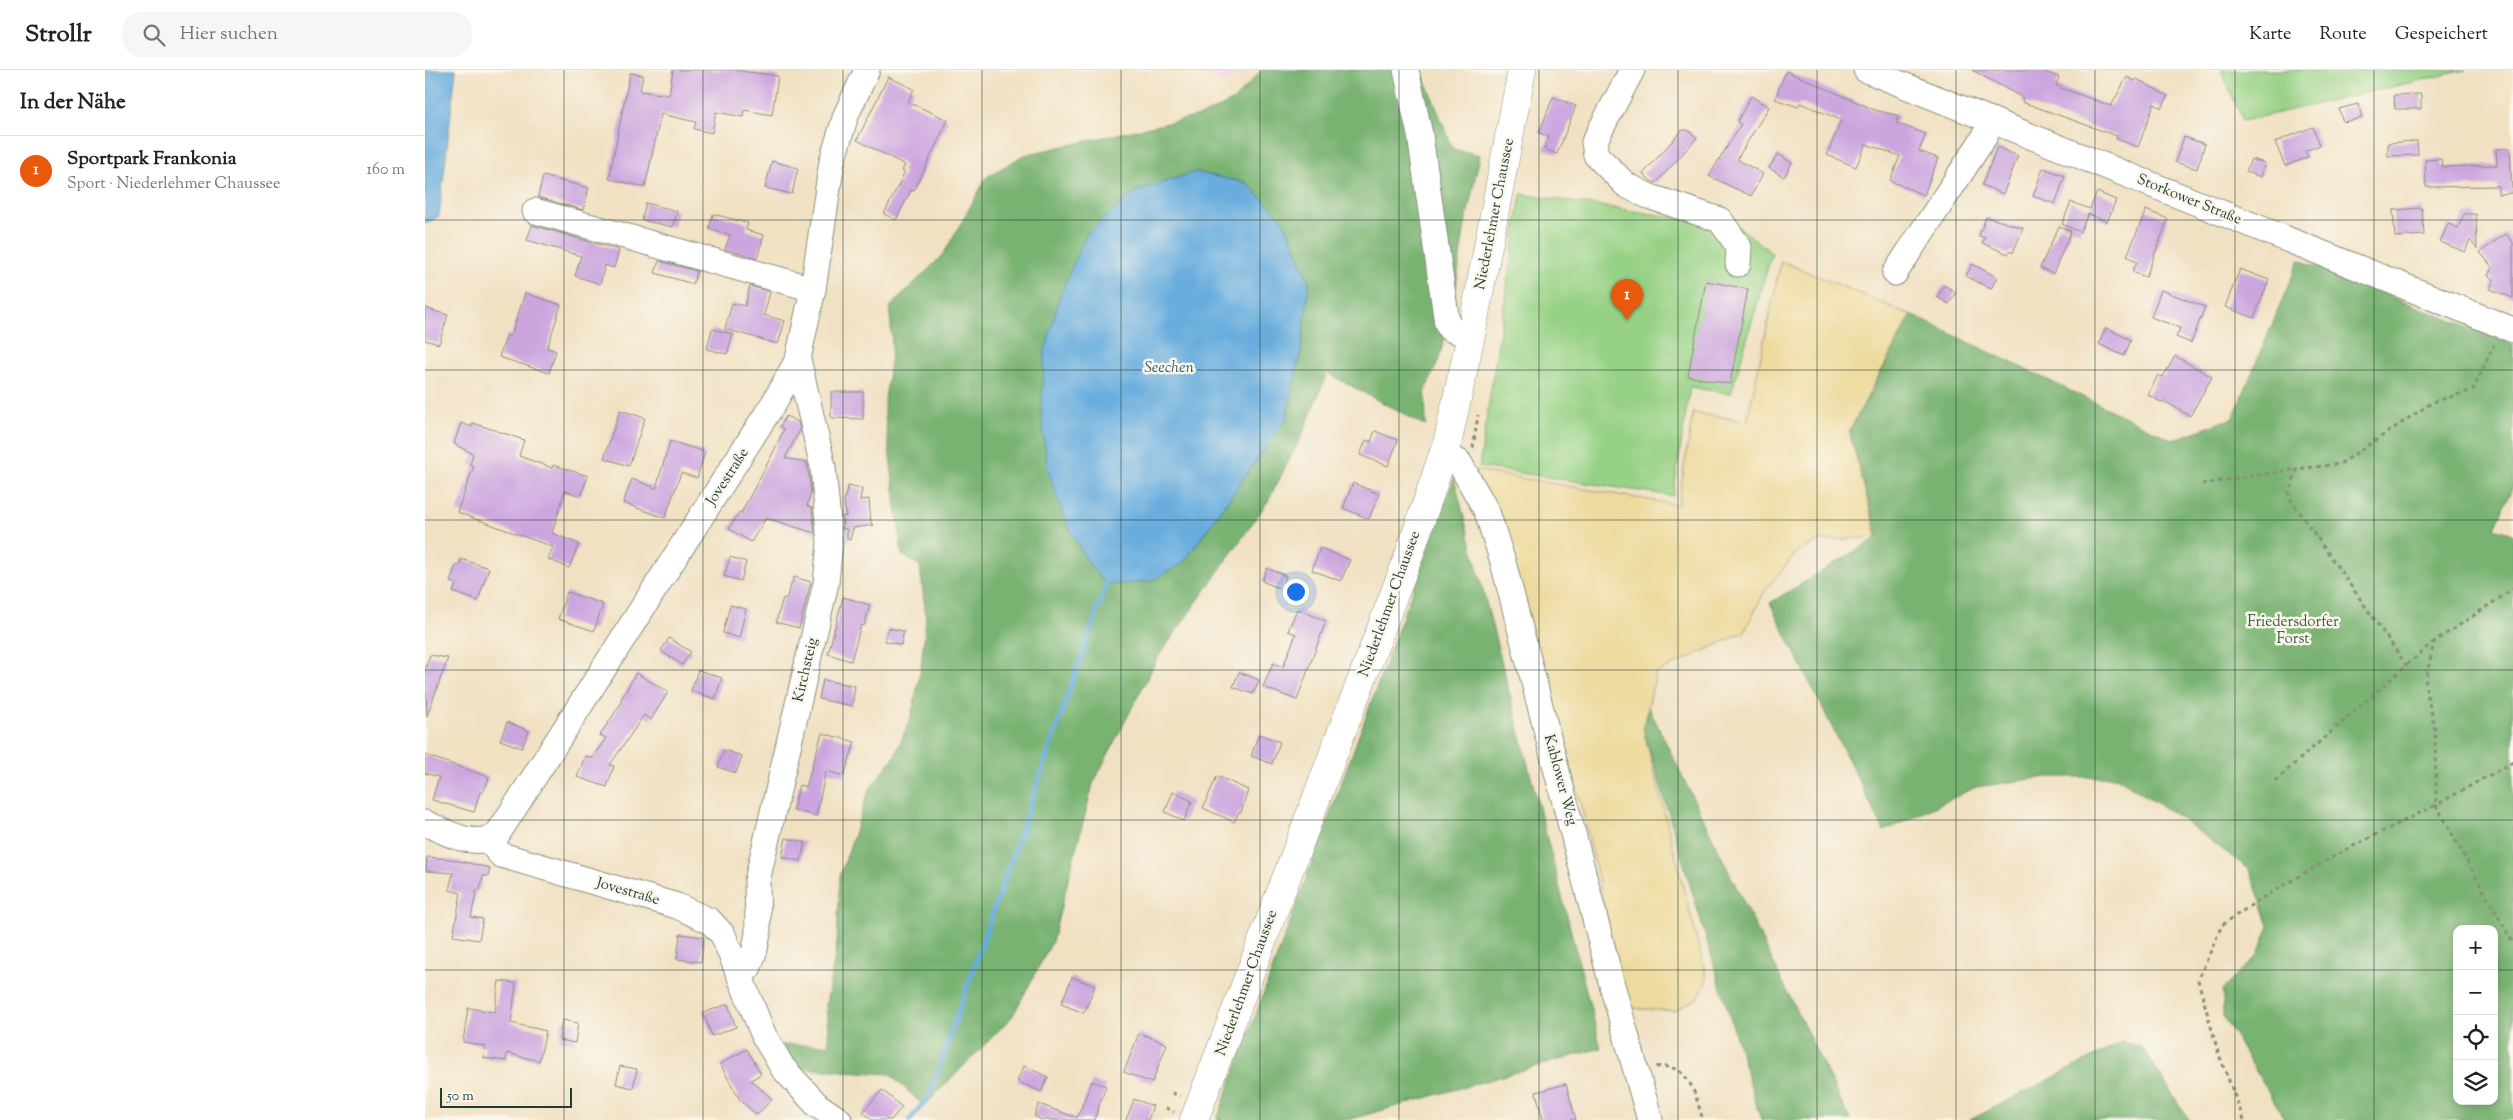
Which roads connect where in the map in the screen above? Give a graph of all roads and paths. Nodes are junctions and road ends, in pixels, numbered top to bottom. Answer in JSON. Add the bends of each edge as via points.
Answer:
{"nodes":[{"id":1,"x":867,"y":70,"type":"edge"},
{"id":2,"x":1406,"y":70,"type":"edge"},
{"id":3,"x":1522,"y":70,"type":"edge"},
{"id":4,"x":1632,"y":70,"type":"edge"},
{"id":5,"x":1866,"y":70,"type":"edge"},
{"id":6,"x":1991,"y":120,"type":"junction"},
{"id":7,"x":535,"y":211,"type":"dead end"},
{"id":8,"x":1739,"y":264,"type":"dead end"},
{"id":9,"x":1895,"y":273,"type":"dead end"},
{"id":10,"x":813,"y":289,"type":"junction"},
{"id":11,"x":2507,"y":328,"type":"edge"},
{"id":12,"x":1471,"y":335,"type":"junction"},
{"id":13,"x":798,"y":359,"type":"junction"},
{"id":14,"x":1443,"y":456,"type":"junction"},
{"id":15,"x":2297,"y":469,"type":"junction"},
{"id":16,"x":2203,"y":484,"type":"dead end"},
{"id":17,"x":2513,"y":589,"type":"edge"},
{"id":18,"x":2434,"y":642,"type":"junction"},
{"id":19,"x":2407,"y":666,"type":"junction"},
{"id":20,"x":2513,"y":762,"type":"edge"},
{"id":21,"x":2275,"y":781,"type":"dead end"},
{"id":22,"x":2436,"y":805,"type":"junction"},
{"id":23,"x":425,"y":823,"type":"edge"},
{"id":24,"x":488,"y":840,"type":"junction"},
{"id":25,"x":2513,"y":943,"type":"edge"},
{"id":26,"x":741,"y":976,"type":"junction"},
{"id":27,"x":1635,"y":1069,"type":"junction"},
{"id":28,"x":839,"y":1120,"type":"edge"},
{"id":29,"x":1194,"y":1120,"type":"edge"},
{"id":30,"x":1650,"y":1120,"type":"edge"},
{"id":31,"x":1703,"y":1120,"type":"edge"},
{"id":32,"x":2244,"y":1120,"type":"edge"}],
"edges":[{"from":1,"to":10,"type":"street","name":"Jovestraße","via":[[846,115],[833,161]]},
{"from":2,"to":12,"type":"street","via":[[1420,135],[1447,323],[1450,329]]},
{"from":3,"to":12,"type":"main road","name":"Niederlehmer Chaussee"},
{"from":4,"to":8,"type":"street","via":[[1595,142],[1596,155],[1615,176],[1633,189],[1720,220],[1739,247]]},
{"from":5,"to":6,"type":"street","name":"Storkower Straße"},
{"from":6,"to":9,"type":"street","via":[[1985,136]]},
{"from":6,"to":11,"type":"street","name":"Storkower Straße"},
{"from":7,"to":10,"type":"street"},
{"from":10,"to":13,"type":"street","name":"Jovestraße"},
{"from":11,"to":15,"type":"path","via":[[2473,390],[2433,402],[2340,464]]},
{"from":12,"to":14,"type":"main road","name":"Niederlehmer Chaussee"},
{"from":13,"to":24,"type":"street","name":"Jovestraße","via":[[753,438],[509,819],[497,835]]},
{"from":13,"to":26,"type":"street","name":"Kirchsteig","via":[[823,468],[830,543],[826,583],[757,881],[758,933],[755,949],[749,967]]},
{"from":14,"to":27,"type":"street","name":"Kablower Weg","via":[[1459,462],[1487,512],[1503,562]]},
{"from":14,"to":29,"type":"main road","name":"Niederlehmer Chaussee","via":[[1389,609]]},
{"from":15,"to":16,"type":"path"},
{"from":15,"to":19,"type":"path","via":[[2288,496]]},
{"from":17,"to":18,"type":"path"},
{"from":18,"to":19,"type":"path"},
{"from":18,"to":22,"type":"path","via":[[2425,684],[2435,730]]},
{"from":19,"to":21,"type":"path"},
{"from":20,"to":22,"type":"path"},
{"from":22,"to":25,"type":"path"},
{"from":22,"to":32,"type":"path","via":[[2343,851],[2222,925],[2198,980],[2218,1052]]},
{"from":23,"to":24,"type":"street","via":[[463,839]]},
{"from":24,"to":26,"type":"street","name":"Jovestraße","via":[[501,855],[677,906],[710,922],[723,935]]},
{"from":26,"to":28,"type":"street","name":"Jovestraße","via":[[764,1036],[783,1068],[817,1104]]},
{"from":27,"to":30,"type":"street","name":"Kablower Weg"},
{"from":27,"to":31,"type":"path","via":[[1660,1066],[1676,1069],[1688,1077]]}]}
